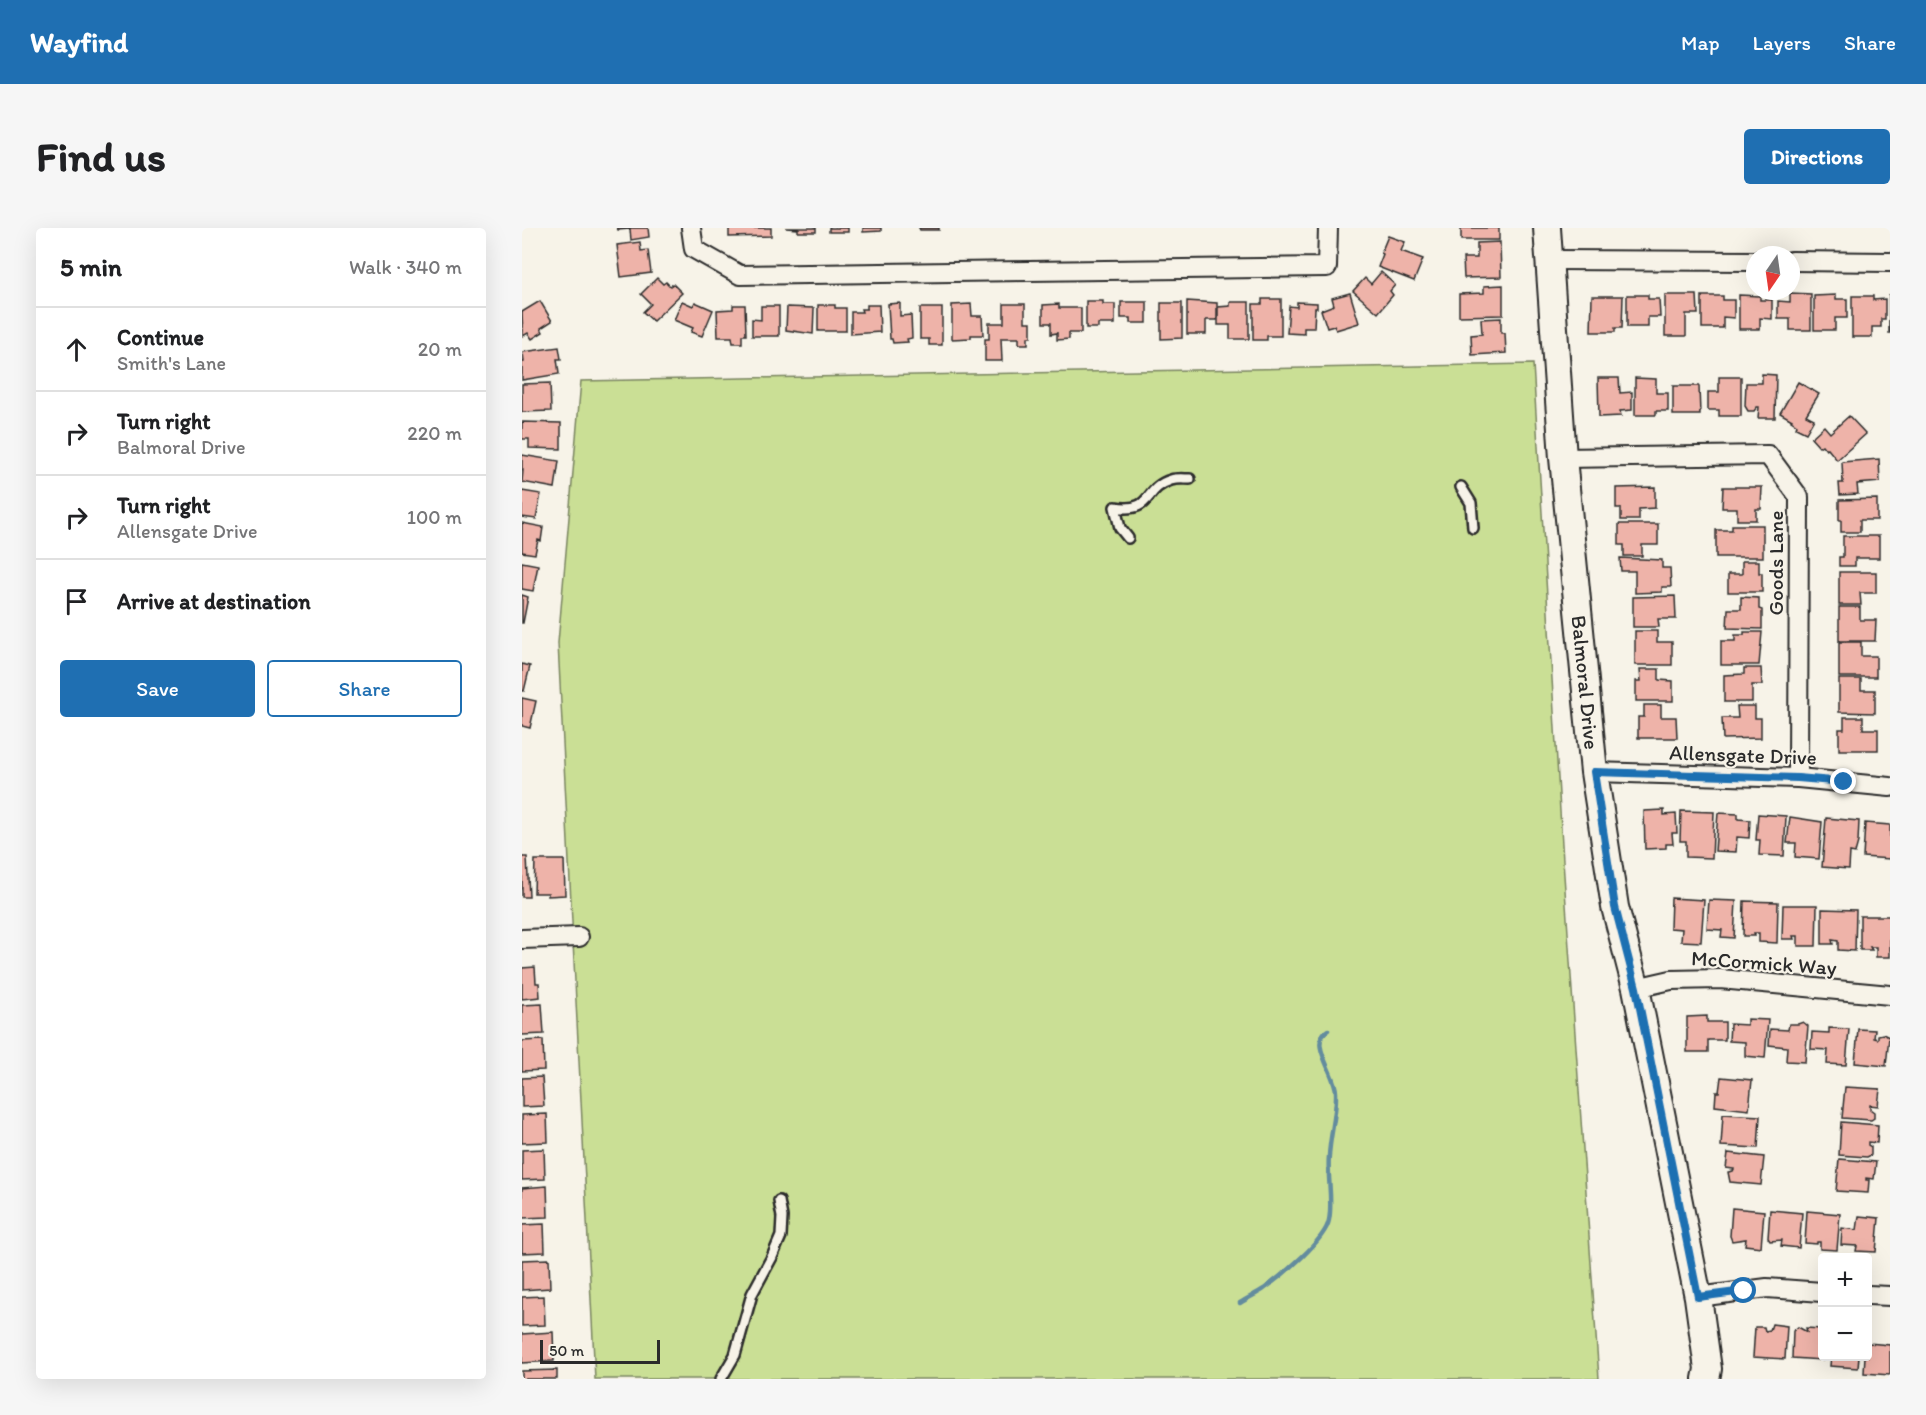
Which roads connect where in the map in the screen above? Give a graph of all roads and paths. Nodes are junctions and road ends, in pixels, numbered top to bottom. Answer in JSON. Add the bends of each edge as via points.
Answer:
{"nodes":[{"id":1,"x":691,"y":228,"type":"edge"},
{"id":2,"x":1328,"y":228,"type":"edge"},
{"id":3,"x":1547,"y":228,"type":"edge"},
{"id":4,"x":1550,"y":260,"type":"junction"},
{"id":5,"x":1746,"y":261,"type":"edge"},
{"id":6,"x":1800,"y":261,"type":"edge"},
{"id":7,"x":1890,"y":262,"type":"edge"},
{"id":8,"x":1563,"y":458,"type":"junction"},
{"id":9,"x":1190,"y":479,"type":"dead end"},
{"id":10,"x":1461,"y":487,"type":"dead end"},
{"id":11,"x":1473,"y":528,"type":"dead end"},
{"id":12,"x":1128,"y":538,"type":"dead end"},
{"id":13,"x":1594,"y":772,"type":"junction"},
{"id":14,"x":1798,"y":778,"type":"junction"},
{"id":15,"x":1890,"y":786,"type":"edge"},
{"id":16,"x":579,"y":937,"type":"dead end"},
{"id":17,"x":522,"y":939,"type":"edge"},
{"id":18,"x":1636,"y":988,"type":"junction"},
{"id":19,"x":1890,"y":995,"type":"edge"},
{"id":20,"x":779,"y":1201,"type":"dead end"},
{"id":21,"x":1818,"y":1292,"type":"edge"},
{"id":22,"x":1872,"y":1295,"type":"edge"},
{"id":23,"x":1890,"y":1296,"type":"edge"},
{"id":24,"x":1698,"y":1297,"type":"junction"},
{"id":25,"x":721,"y":1379,"type":"edge"},
{"id":26,"x":1706,"y":1379,"type":"edge"}],
"edges":[{"from":1,"to":2,"type":"street","via":[[694,249],[740,275],[1327,267]]},
{"from":3,"to":4,"type":"street","name":"Balmoral Drive"},
{"from":4,"to":5,"type":"street"},
{"from":4,"to":8,"type":"street","name":"Balmoral Drive"},
{"from":6,"to":7,"type":"street"},
{"from":8,"to":13,"type":"street","name":"Balmoral Drive"},
{"from":8,"to":14,"type":"street","name":"Goods Lane","via":[[1768,455],[1798,497]]},
{"from":9,"to":12,"type":"lane","via":[[1163,484],[1138,507],[1115,507],[1120,528]]},
{"from":10,"to":11,"type":"lane","via":[[1471,503]]},
{"from":13,"to":14,"type":"street","name":"Allensgate Drive"},
{"from":13,"to":18,"type":"street","name":"Balmoral Drive","via":[[1615,907]]},
{"from":14,"to":15,"type":"street","name":"Allensgate Drive"},
{"from":16,"to":17,"type":"street"},
{"from":18,"to":19,"type":"street","name":"McCormick Way","via":[[1671,980],[1720,979]]},
{"from":18,"to":24,"type":"street","name":"Balmoral Drive"},
{"from":20,"to":25,"type":"lane","via":[[781,1236],[752,1294],[735,1355]]},
{"from":21,"to":24,"type":"street","via":[[1767,1288]]},
{"from":22,"to":23,"type":"street"},
{"from":24,"to":26,"type":"street","name":"Balmoral Drive"}]}
